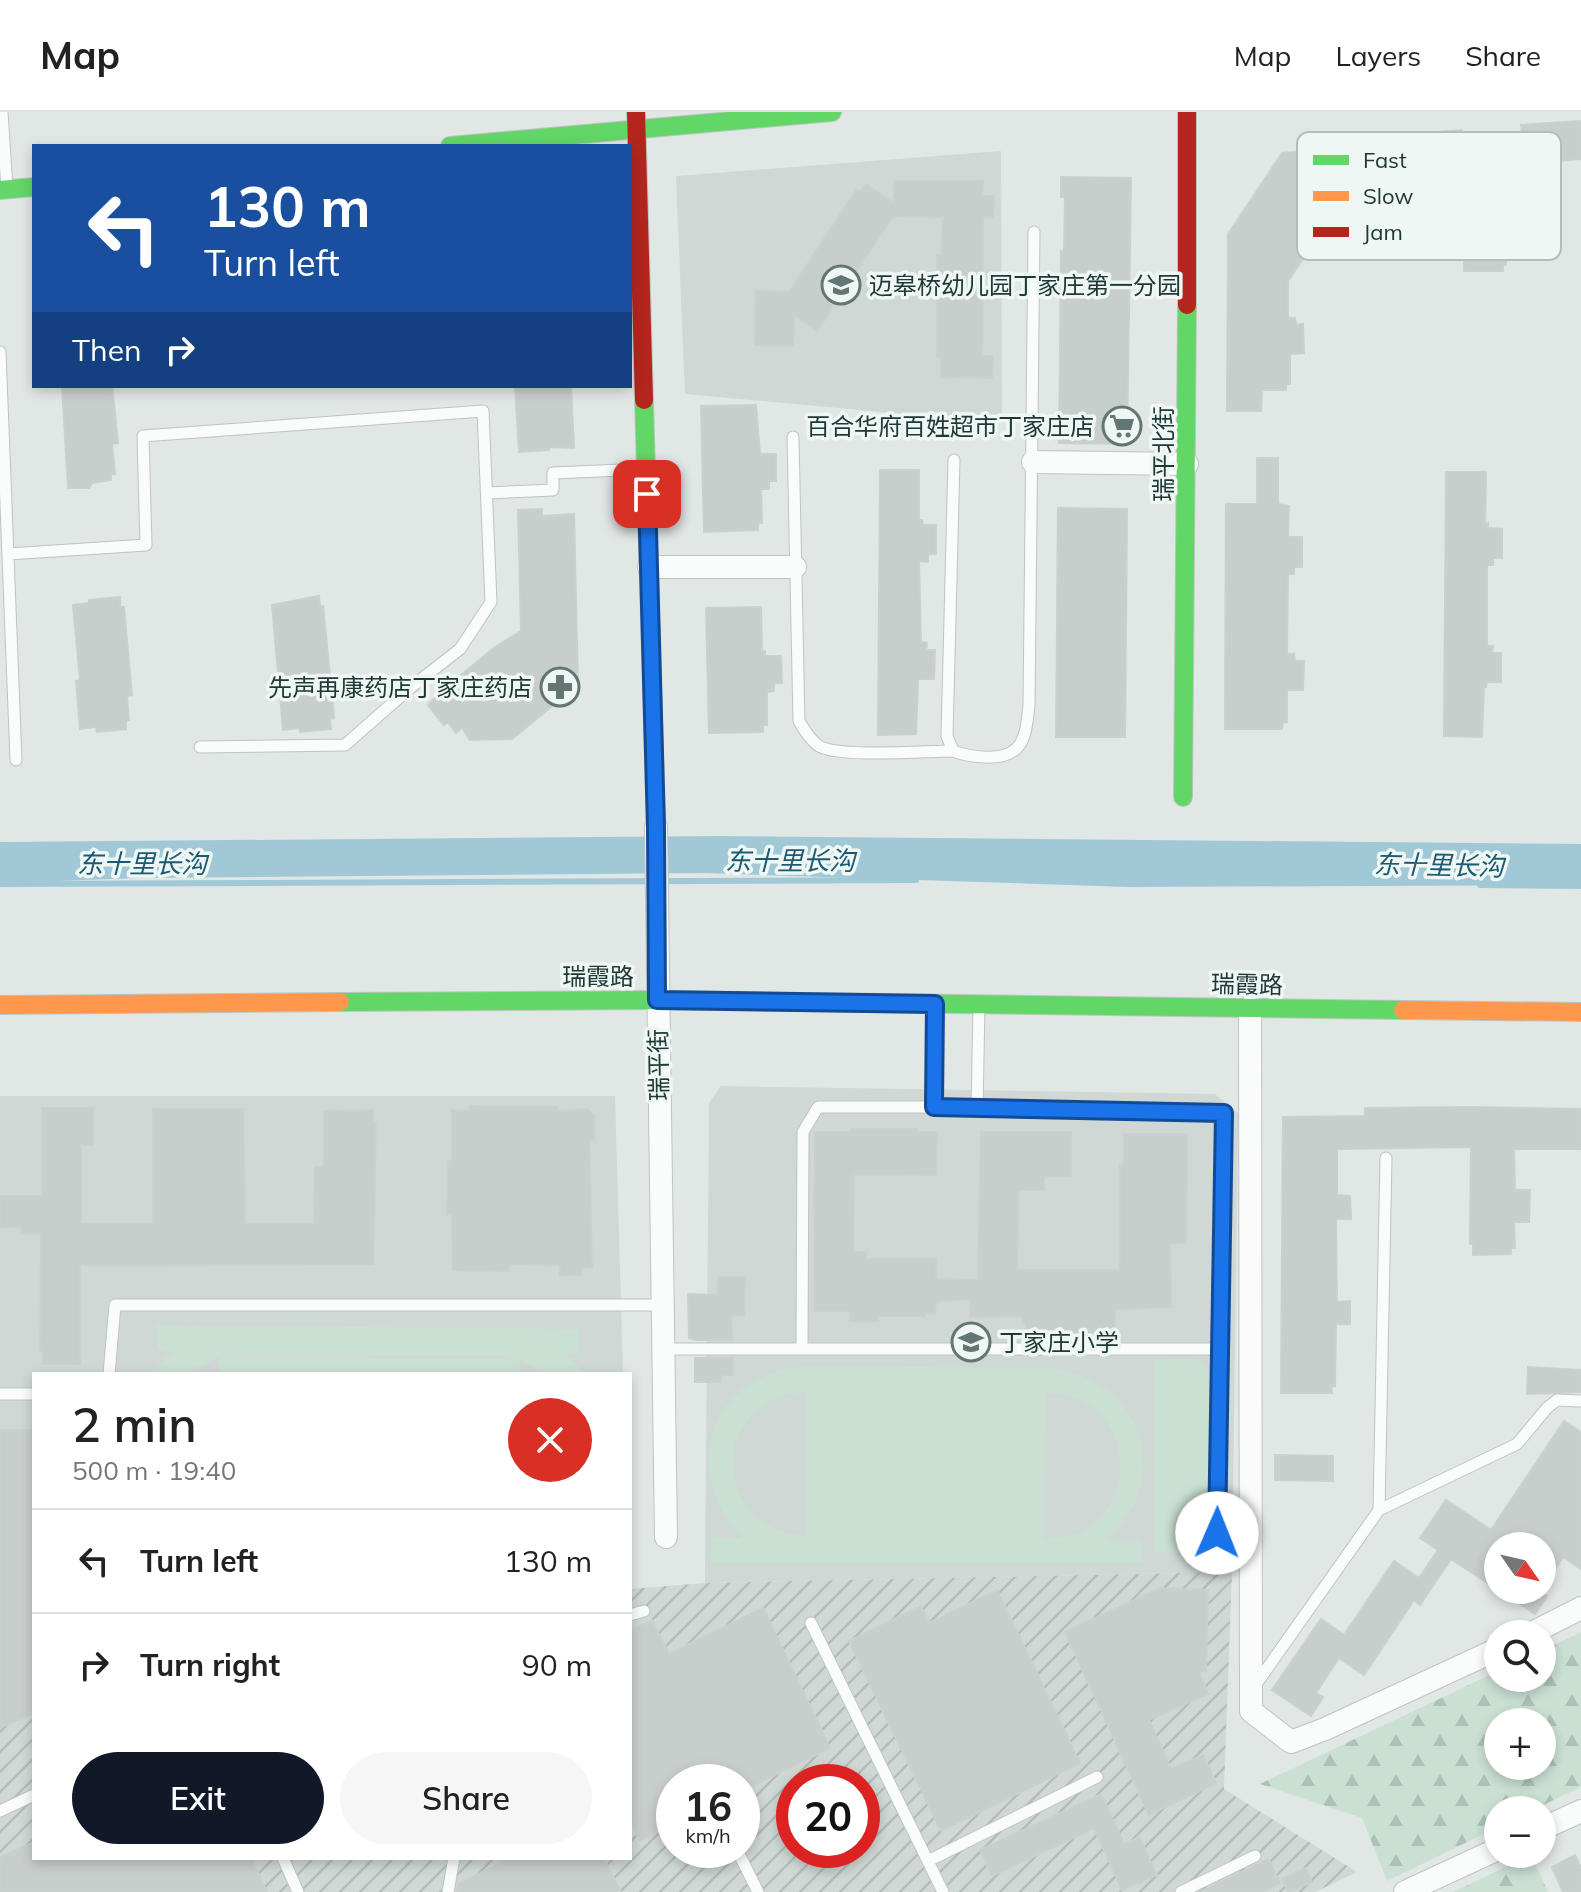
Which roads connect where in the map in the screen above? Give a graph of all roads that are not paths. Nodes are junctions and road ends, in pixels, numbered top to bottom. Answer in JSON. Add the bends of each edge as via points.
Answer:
{"nodes":[{"id":1,"x":2,"y":112,"type":"edge"},
{"id":2,"x":832,"y":112,"type":"edge"},
{"id":3,"x":1187,"y":112,"type":"edge"},
{"id":4,"x":636,"y":120,"type":"edge"},
{"id":5,"x":464,"y":144,"type":"edge"},
{"id":6,"x":32,"y":187,"type":"edge"},
{"id":7,"x":4,"y":190,"type":"edge"},
{"id":8,"x":1034,"y":232,"type":"dead end"},
{"id":9,"x":0,"y":352,"type":"edge"},
{"id":10,"x":793,"y":437,"type":"dead end"},
{"id":11,"x":954,"y":460,"type":"dead end"},
{"id":12,"x":1033,"y":462,"type":"junction"},
{"id":13,"x":1187,"y":464,"type":"junction"},
{"id":14,"x":646,"y":469,"type":"junction"},
{"id":15,"x":487,"y":493,"type":"junction"},
{"id":16,"x":8,"y":554,"type":"junction"},
{"id":17,"x":649,"y":567,"type":"junction"},
{"id":18,"x":795,"y":567,"type":"junction"},
{"id":19,"x":200,"y":747,"type":"dead end"},
{"id":20,"x":953,"y":751,"type":"junction"},
{"id":21,"x":16,"y":760,"type":"dead end"},
{"id":22,"x":1183,"y":797,"type":"dead end"},
{"id":23,"x":656,"y":827,"type":"joint"},
{"id":24,"x":657,"y":1000,"type":"junction"},
{"id":25,"x":935,"y":1004,"type":"junction"},
{"id":26,"x":0,"y":1005,"type":"edge"},
{"id":27,"x":979,"y":1005,"type":"junction"},
{"id":28,"x":1250,"y":1008,"type":"junction"},
{"id":29,"x":1581,"y":1012,"type":"edge"},
{"id":30,"x":934,"y":1107,"type":"junction"},
{"id":31,"x":977,"y":1110,"type":"junction"},
{"id":32,"x":1386,"y":1158,"type":"dead end"},
{"id":33,"x":662,"y":1305,"type":"junction"},
{"id":34,"x":663,"y":1349,"type":"junction"},
{"id":35,"x":802,"y":1349,"type":"junction"},
{"id":36,"x":1220,"y":1349,"type":"junction"},
{"id":37,"x":109,"y":1372,"type":"edge"},
{"id":38,"x":0,"y":1394,"type":"edge"},
{"id":39,"x":32,"y":1394,"type":"edge"},
{"id":40,"x":1581,"y":1401,"type":"edge"},
{"id":41,"x":1379,"y":1510,"type":"junction"},
{"id":42,"x":666,"y":1537,"type":"dead end"},
{"id":43,"x":1216,"y":1563,"type":"dead end"},
{"id":44,"x":1581,"y":1608,"type":"edge"},
{"id":45,"x":644,"y":1611,"type":"dead end"},
{"id":46,"x":632,"y":1614,"type":"edge"},
{"id":47,"x":1556,"y":1621,"type":"edge"},
{"id":48,"x":811,"y":1623,"type":"dead end"},
{"id":49,"x":1484,"y":1655,"type":"edge"},
{"id":50,"x":1251,"y":1691,"type":"junction"},
{"id":51,"x":1097,"y":1777,"type":"dead end"},
{"id":52,"x":32,"y":1796,"type":"edge"},
{"id":53,"x":0,"y":1811,"type":"edge"},
{"id":54,"x":1581,"y":1811,"type":"edge"},
{"id":55,"x":1556,"y":1823,"type":"edge"},
{"id":56,"x":1484,"y":1855,"type":"edge"},
{"id":57,"x":1255,"y":1856,"type":"dead end"},
{"id":58,"x":284,"y":1860,"type":"edge"},
{"id":59,"x":454,"y":1860,"type":"edge"},
{"id":60,"x":928,"y":1861,"type":"junction"},
{"id":61,"x":746,"y":1868,"type":"edge"},
{"id":62,"x":298,"y":1892,"type":"edge"},
{"id":63,"x":448,"y":1892,"type":"edge"},
{"id":64,"x":758,"y":1892,"type":"edge"},
{"id":65,"x":943,"y":1892,"type":"edge"},
{"id":66,"x":1181,"y":1892,"type":"edge"},
{"id":67,"x":1405,"y":1892,"type":"edge"}],
"edges":[{"from":1,"to":7,"type":"lane"},
{"from":2,"to":4,"type":"street"},
{"from":3,"to":13,"type":"street","name":"瑞平北街"},
{"from":4,"to":5,"type":"street"},
{"from":4,"to":14,"type":"street","name":"瑞平街"},
{"from":6,"to":7,"type":"street"},
{"from":8,"to":12,"type":"lane"},
{"from":9,"to":16,"type":"lane"},
{"from":10,"to":18,"type":"lane"},
{"from":11,"to":20,"type":"lane","via":[[947,736]]},
{"from":12,"to":13,"type":"street"},
{"from":12,"to":20,"type":"lane","via":[[1029,706],[1024,735],[1016,750],[1003,755]]},
{"from":13,"to":22,"type":"street","name":"瑞平北街"},
{"from":14,"to":15,"type":"lane","via":[[553,473],[553,490]]},
{"from":14,"to":17,"type":"street","name":"瑞平街"},
{"from":15,"to":16,"type":"lane","via":[[483,411],[143,436],[146,545]]},
{"from":15,"to":19,"type":"lane","via":[[491,602],[460,649],[345,745]]},
{"from":16,"to":21,"type":"lane"},
{"from":17,"to":18,"type":"street"},
{"from":17,"to":23,"type":"street","name":"瑞平街"},
{"from":18,"to":20,"type":"lane","via":[[799,721],[807,735],[820,747],[839,752]]},
{"from":23,"to":24,"type":"street","name":"瑞平街"},
{"from":24,"to":25,"type":"street","name":"瑞霞路"},
{"from":24,"to":26,"type":"street","name":"瑞霞路"},
{"from":24,"to":33,"type":"street","name":"瑞平街"},
{"from":25,"to":27,"type":"street","name":"瑞霞路"},
{"from":25,"to":30,"type":"lane"},
{"from":27,"to":28,"type":"street","name":"瑞霞路"},
{"from":27,"to":31,"type":"lane"},
{"from":28,"to":29,"type":"street","name":"瑞霞路"},
{"from":28,"to":50,"type":"street"},
{"from":30,"to":31,"type":"lane"},
{"from":30,"to":35,"type":"lane","via":[[818,1107],[803,1132]]},
{"from":31,"to":36,"type":"lane","via":[[1224,1113]]},
{"from":32,"to":41,"type":"lane"},
{"from":33,"to":34,"type":"street","name":"瑞平街"},
{"from":33,"to":37,"type":"lane","via":[[115,1305]]},
{"from":34,"to":35,"type":"lane"},
{"from":34,"to":42,"type":"street","name":"瑞平街"},
{"from":35,"to":36,"type":"lane"},
{"from":36,"to":43,"type":"lane"},
{"from":38,"to":39,"type":"lane"},
{"from":40,"to":41,"type":"lane","via":[[1557,1400],[1517,1444]]},
{"from":41,"to":50,"type":"lane"},
{"from":44,"to":47,"type":"street"},
{"from":45,"to":46,"type":"lane"},
{"from":48,"to":60,"type":"lane"},
{"from":49,"to":50,"type":"street","via":[[1291,1742],[1251,1711]]},
{"from":51,"to":60,"type":"lane"},
{"from":52,"to":53,"type":"lane"},
{"from":54,"to":55,"type":"street"},
{"from":56,"to":67,"type":"street"},
{"from":57,"to":66,"type":"lane"},
{"from":58,"to":62,"type":"lane"},
{"from":59,"to":63,"type":"lane"},
{"from":60,"to":65,"type":"lane"},
{"from":61,"to":64,"type":"lane"}]}
